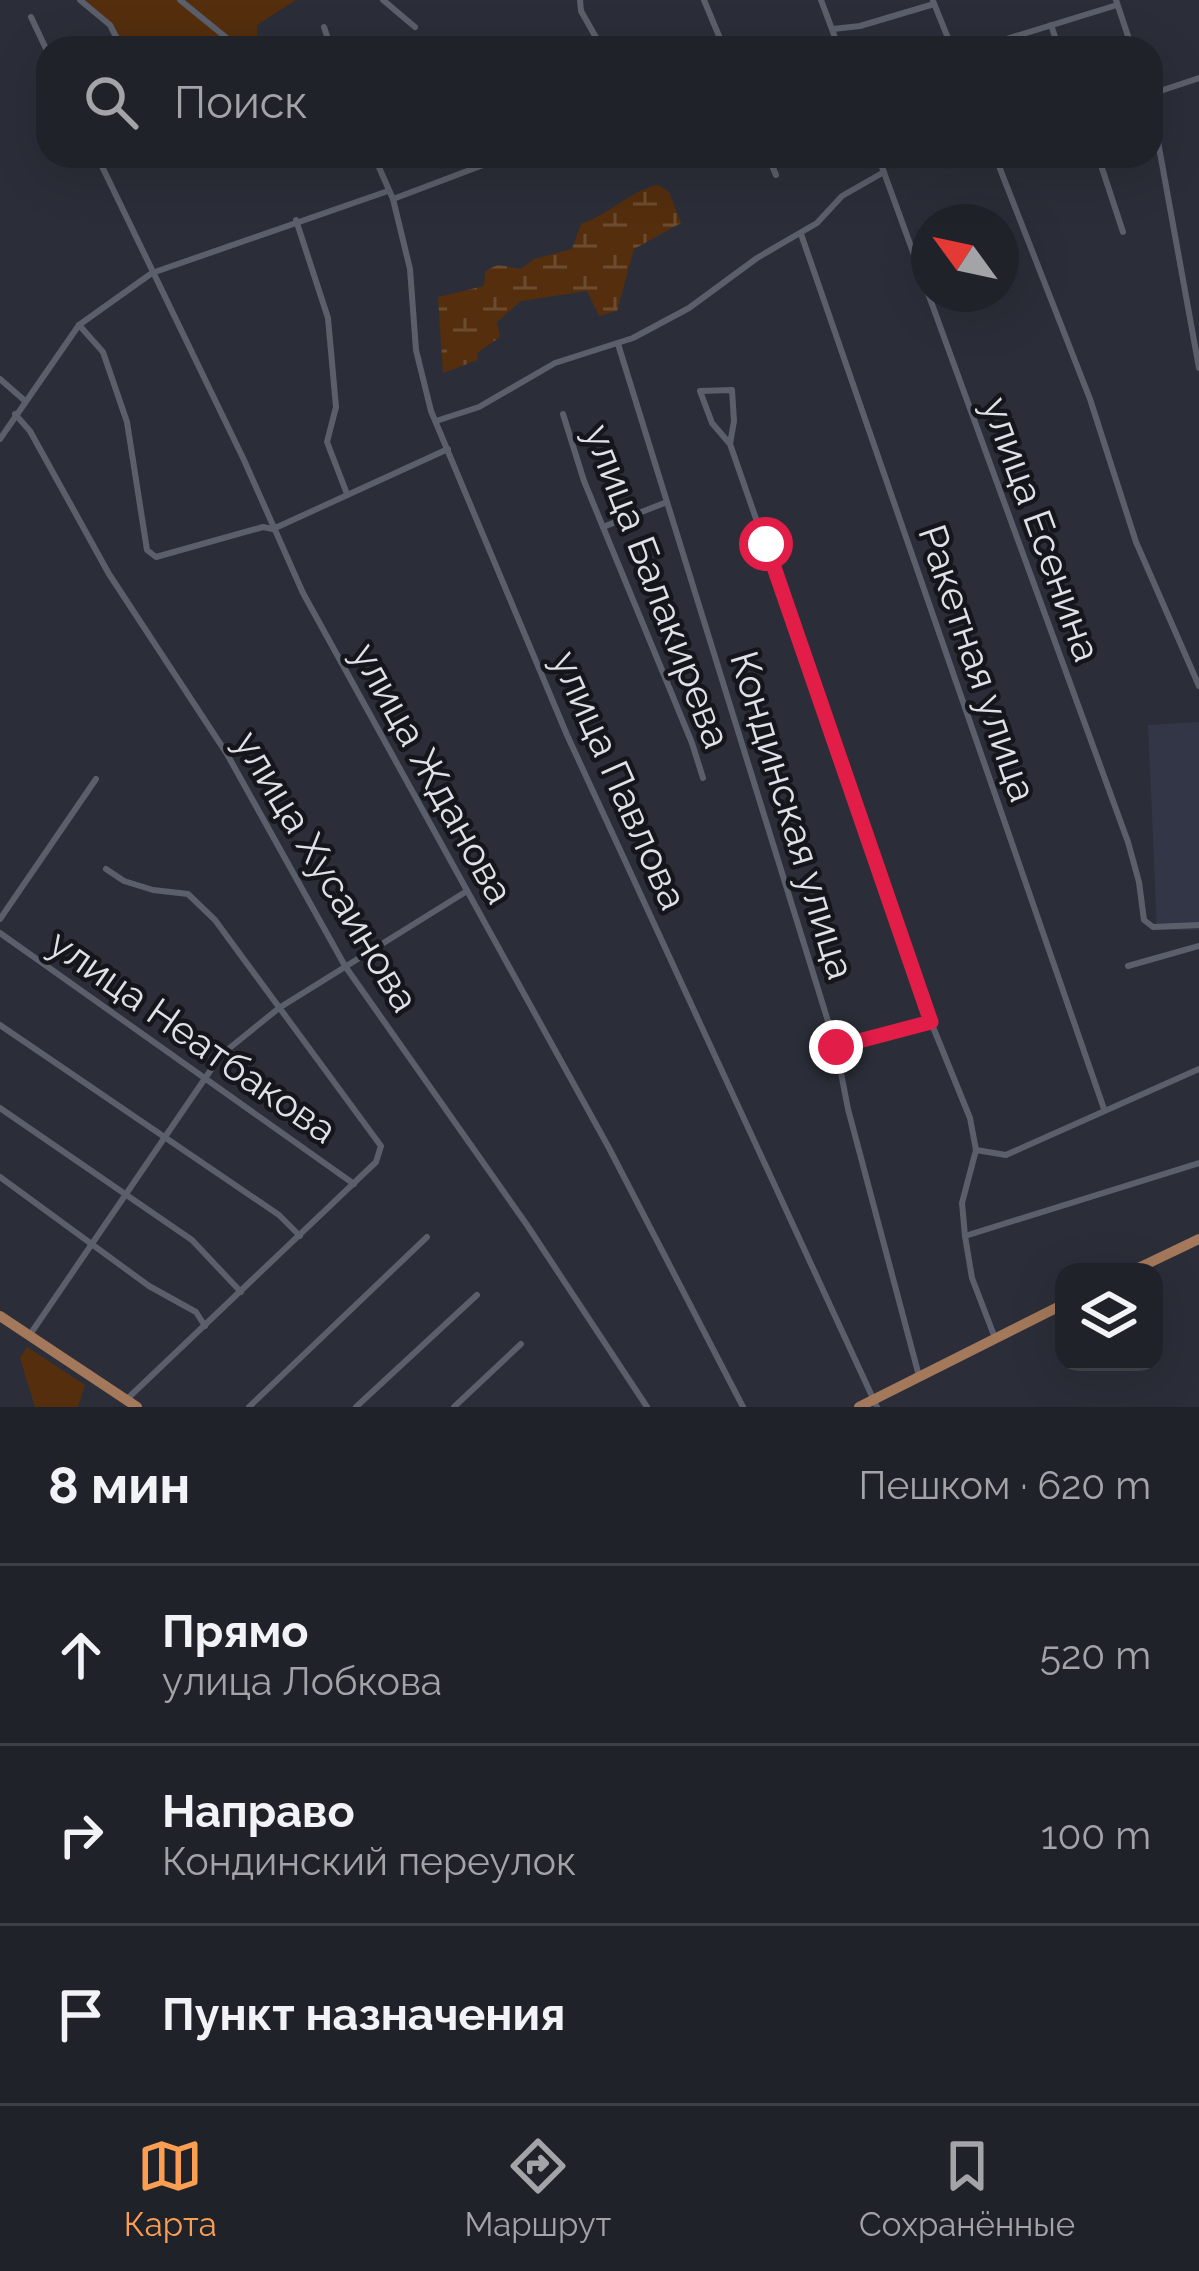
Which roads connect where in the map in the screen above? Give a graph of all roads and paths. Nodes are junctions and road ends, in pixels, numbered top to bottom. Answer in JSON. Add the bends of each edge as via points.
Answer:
{"nodes":[{"id":1,"x":80,"y":0,"type":"edge"},
{"id":2,"x":180,"y":0,"type":"edge"},
{"id":3,"x":383,"y":0,"type":"edge"},
{"id":4,"x":580,"y":0,"type":"edge"},
{"id":5,"x":704,"y":0,"type":"edge"},
{"id":6,"x":821,"y":0,"type":"edge"},
{"id":7,"x":934,"y":2,"type":"edge"},
{"id":8,"x":1116,"y":2,"type":"edge"},
{"id":9,"x":32,"y":17,"type":"dead end"},
{"id":10,"x":1051,"y":25,"type":"junction"},
{"id":11,"x":415,"y":26,"type":"dead end"},
{"id":12,"x":324,"y":28,"type":"dead end"},
{"id":13,"x":832,"y":29,"type":"junction"},
{"id":14,"x":40,"y":36,"type":"edge"},
{"id":15,"x":115,"y":36,"type":"edge"},
{"id":16,"x":224,"y":36,"type":"edge"},
{"id":17,"x":327,"y":36,"type":"edge"},
{"id":18,"x":595,"y":36,"type":"edge"},
{"id":19,"x":719,"y":36,"type":"edge"},
{"id":20,"x":835,"y":36,"type":"edge"},
{"id":21,"x":947,"y":36,"type":"edge"},
{"id":22,"x":1015,"y":36,"type":"edge"},
{"id":23,"x":1055,"y":36,"type":"edge"},
{"id":24,"x":1128,"y":36,"type":"edge"},
{"id":25,"x":1199,"y":78,"type":"edge"},
{"id":26,"x":1163,"y":94,"type":"edge"},
{"id":27,"x":1163,"y":166,"type":"edge"},
{"id":28,"x":103,"y":168,"type":"edge"},
{"id":29,"x":379,"y":168,"type":"edge"},
{"id":30,"x":477,"y":168,"type":"edge"},
{"id":31,"x":773,"y":168,"type":"edge"},
{"id":32,"x":882,"y":168,"type":"edge"},
{"id":33,"x":1000,"y":168,"type":"edge"},
{"id":34,"x":1102,"y":168,"type":"edge"},
{"id":35,"x":884,"y":172,"type":"junction"},
{"id":36,"x":776,"y":175,"type":"dead end"},
{"id":37,"x":388,"y":190,"type":"junction"},
{"id":38,"x":393,"y":199,"type":"junction"},
{"id":39,"x":296,"y":220,"type":"junction"},
{"id":40,"x":1123,"y":232,"type":"dead end"},
{"id":41,"x":801,"y":234,"type":"junction"},
{"id":42,"x":152,"y":273,"type":"junction"},
{"id":43,"x":80,"y":325,"type":"junction"},
{"id":44,"x":618,"y":344,"type":"junction"},
{"id":45,"x":1199,"y":368,"type":"edge"},
{"id":46,"x":0,"y":379,"type":"edge"},
{"id":47,"x":24,"y":400,"type":"junction"},
{"id":48,"x":15,"y":414,"type":"junction"},
{"id":49,"x":563,"y":414,"type":"dead end"},
{"id":50,"x":436,"y":421,"type":"junction"},
{"id":51,"x":0,"y":439,"type":"edge"},
{"id":52,"x":730,"y":444,"type":"junction"},
{"id":53,"x":448,"y":449,"type":"junction"},
{"id":54,"x":347,"y":495,"type":"junction"},
{"id":55,"x":667,"y":502,"type":"junction"},
{"id":56,"x":602,"y":527,"type":"junction"},
{"id":57,"x":272,"y":529,"type":"junction"},
{"id":58,"x":1199,"y":686,"type":"edge"},
{"id":59,"x":703,"y":778,"type":"dead end"},
{"id":60,"x":96,"y":779,"type":"dead end"},
{"id":61,"x":106,"y":869,"type":"dead end"},
{"id":62,"x":467,"y":891,"type":"junction"},
{"id":63,"x":0,"y":919,"type":"edge"},
{"id":64,"x":1199,"y":925,"type":"edge"},
{"id":65,"x":0,"y":932,"type":"edge"},
{"id":66,"x":1199,"y":946,"type":"edge"},
{"id":67,"x":345,"y":966,"type":"junction"},
{"id":68,"x":1128,"y":966,"type":"dead end"},
{"id":69,"x":279,"y":1008,"type":"junction"},
{"id":70,"x":931,"y":1022,"type":"junction"},
{"id":71,"x":0,"y":1025,"type":"edge"},
{"id":72,"x":836,"y":1047,"type":"junction"},
{"id":73,"x":1199,"y":1069,"type":"edge"},
{"id":74,"x":204,"y":1077,"type":"junction"},
{"id":75,"x":0,"y":1108,"type":"edge"},
{"id":76,"x":1105,"y":1109,"type":"junction"},
{"id":77,"x":164,"y":1135,"type":"junction"},
{"id":78,"x":976,"y":1150,"type":"junction"},
{"id":79,"x":1199,"y":1162,"type":"edge"},
{"id":80,"x":0,"y":1177,"type":"edge"},
{"id":81,"x":354,"y":1184,"type":"junction"},
{"id":82,"x":124,"y":1194,"type":"junction"},
{"id":83,"x":300,"y":1236,"type":"junction"},
{"id":84,"x":965,"y":1236,"type":"junction"},
{"id":85,"x":427,"y":1237,"type":"dead end"},
{"id":86,"x":1199,"y":1241,"type":"edge"},
{"id":87,"x":92,"y":1243,"type":"junction"},
{"id":88,"x":1149,"y":1263,"type":"edge"},
{"id":89,"x":241,"y":1292,"type":"junction"},
{"id":90,"x":477,"y":1295,"type":"dead end"},
{"id":91,"x":1055,"y":1308,"type":"edge"},
{"id":92,"x":0,"y":1316,"type":"edge"},
{"id":93,"x":205,"y":1326,"type":"junction"},
{"id":94,"x":29,"y":1336,"type":"junction"},
{"id":95,"x":995,"y":1338,"type":"junction"},
{"id":96,"x":521,"y":1344,"type":"dead end"},
{"id":97,"x":919,"y":1376,"type":"junction"},
{"id":98,"x":132,"y":1403,"type":"edge"},
{"id":99,"x":875,"y":1403,"type":"edge"},
{"id":100,"x":249,"y":1407,"type":"edge"},
{"id":101,"x":356,"y":1407,"type":"edge"},
{"id":102,"x":454,"y":1407,"type":"edge"},
{"id":103,"x":646,"y":1407,"type":"edge"},
{"id":104,"x":743,"y":1407,"type":"edge"},
{"id":105,"x":859,"y":1407,"type":"edge"}],
"edges":[{"from":1,"to":15,"type":"street"},
{"from":2,"to":16,"type":"street"},
{"from":3,"to":11,"type":"street"},
{"from":4,"to":18,"type":"street"},
{"from":5,"to":19,"type":"street"},
{"from":6,"to":13,"type":"street"},
{"from":7,"to":13,"type":"street"},
{"from":7,"to":21,"type":"street"},
{"from":8,"to":10,"type":"street"},
{"from":8,"to":24,"type":"street"},
{"from":9,"to":14,"type":"street"},
{"from":10,"to":22,"type":"street"},
{"from":10,"to":23,"type":"street"},
{"from":12,"to":17,"type":"street"},
{"from":13,"to":20,"type":"street"},
{"from":25,"to":26,"type":"street"},
{"from":27,"to":45,"type":"street"},
{"from":28,"to":42,"type":"street","name":"улица Жданова"},
{"from":29,"to":37,"type":"street","name":"улица Павлова"},
{"from":30,"to":38,"type":"street"},
{"from":31,"to":36,"type":"street"},
{"from":32,"to":35,"type":"street","name":"улица Есенина"},
{"from":33,"to":58,"type":"street","via":[[1136,542]]},
{"from":34,"to":40,"type":"street"},
{"from":35,"to":41,"type":"street"},
{"from":35,"to":64,"type":"street","name":"улица Есенина","via":[[1128,842],[1145,923]]},
{"from":37,"to":38,"type":"street","name":"улица Павлова"},
{"from":37,"to":39,"type":"street"},
{"from":38,"to":50,"type":"street","name":"улица Павлова","via":[[410,269],[416,350]]},
{"from":39,"to":42,"type":"street"},
{"from":39,"to":54,"type":"street","via":[[328,318],[336,407],[327,442]]},
{"from":41,"to":44,"type":"street"},
{"from":41,"to":76,"type":"street","name":"Ракетная улица"},
{"from":42,"to":43,"type":"street"},
{"from":42,"to":57,"type":"street","name":"улица Жданова"},
{"from":43,"to":47,"type":"street"},
{"from":43,"to":57,"type":"street","via":[[103,352],[127,422],[148,550],[156,556]]},
{"from":44,"to":50,"type":"street","via":[[555,363]]},
{"from":44,"to":55,"type":"street","name":"Кондинская улица"},
{"from":46,"to":47,"type":"street"},
{"from":47,"to":48,"type":"street"},
{"from":48,"to":51,"type":"street"},
{"from":48,"to":67,"type":"street","name":"улица Хусаинова","via":[[227,754]]},
{"from":49,"to":56,"type":"street","name":"улица Балакирева"},
{"from":50,"to":53,"type":"street","name":"улица Павлова"},
{"from":52,"to":52,"type":"street","via":[[732,390],[700,391],[712,423]]},
{"from":52,"to":70,"type":"street"},
{"from":53,"to":54,"type":"street"},
{"from":53,"to":99,"type":"street","name":"улица Павлова","via":[[567,734]]},
{"from":54,"to":57,"type":"street"},
{"from":55,"to":56,"type":"street"},
{"from":55,"to":72,"type":"street","name":"Кондинская улица"},
{"from":56,"to":59,"type":"street","name":"улица Балакирева"},
{"from":57,"to":62,"type":"street","name":"улица Жданова"},
{"from":60,"to":63,"type":"street"},
{"from":61,"to":69,"type":"street","via":[[153,890],[188,894]]},
{"from":62,"to":67,"type":"street"},
{"from":62,"to":104,"type":"street","name":"улица Жданова"},
{"from":65,"to":74,"type":"street","name":"улица Неатбакова"},
{"from":66,"to":68,"type":"street"},
{"from":67,"to":69,"type":"street"},
{"from":67,"to":103,"type":"street","name":"улица Хусаинова"},
{"from":69,"to":74,"type":"street"},
{"from":69,"to":81,"type":"street","via":[[381,1146]]},
{"from":70,"to":72,"type":"street"},
{"from":70,"to":78,"type":"street"},
{"from":71,"to":77,"type":"street"},
{"from":72,"to":97,"type":"street","name":"Кондинская улица"},
{"from":73,"to":76,"type":"street"},
{"from":74,"to":77,"type":"street"},
{"from":74,"to":81,"type":"street","name":"улица Неатбакова"},
{"from":75,"to":82,"type":"street"},
{"from":76,"to":78,"type":"street","via":[[1006,1155]]},
{"from":77,"to":82,"type":"street"},
{"from":77,"to":83,"type":"street"},
{"from":78,"to":84,"type":"street","via":[[962,1203]]},
{"from":79,"to":84,"type":"street"},
{"from":80,"to":87,"type":"street"},
{"from":81,"to":83,"type":"street"},
{"from":82,"to":87,"type":"street"},
{"from":82,"to":89,"type":"street","via":[[192,1240]]},
{"from":83,"to":89,"type":"street"},
{"from":84,"to":95,"type":"street"},
{"from":85,"to":100,"type":"street"},
{"from":86,"to":88,"type":"main road"},
{"from":87,"to":93,"type":"street"},
{"from":87,"to":94,"type":"street"},
{"from":89,"to":93,"type":"street"},
{"from":90,"to":101,"type":"street"},
{"from":91,"to":95,"type":"main road"},
{"from":92,"to":94,"type":"main road"},
{"from":93,"to":98,"type":"street"},
{"from":94,"to":98,"type":"main road"},
{"from":95,"to":97,"type":"main road"},
{"from":96,"to":102,"type":"street"},
{"from":97,"to":99,"type":"main road"},
{"from":99,"to":105,"type":"main road"}]}
